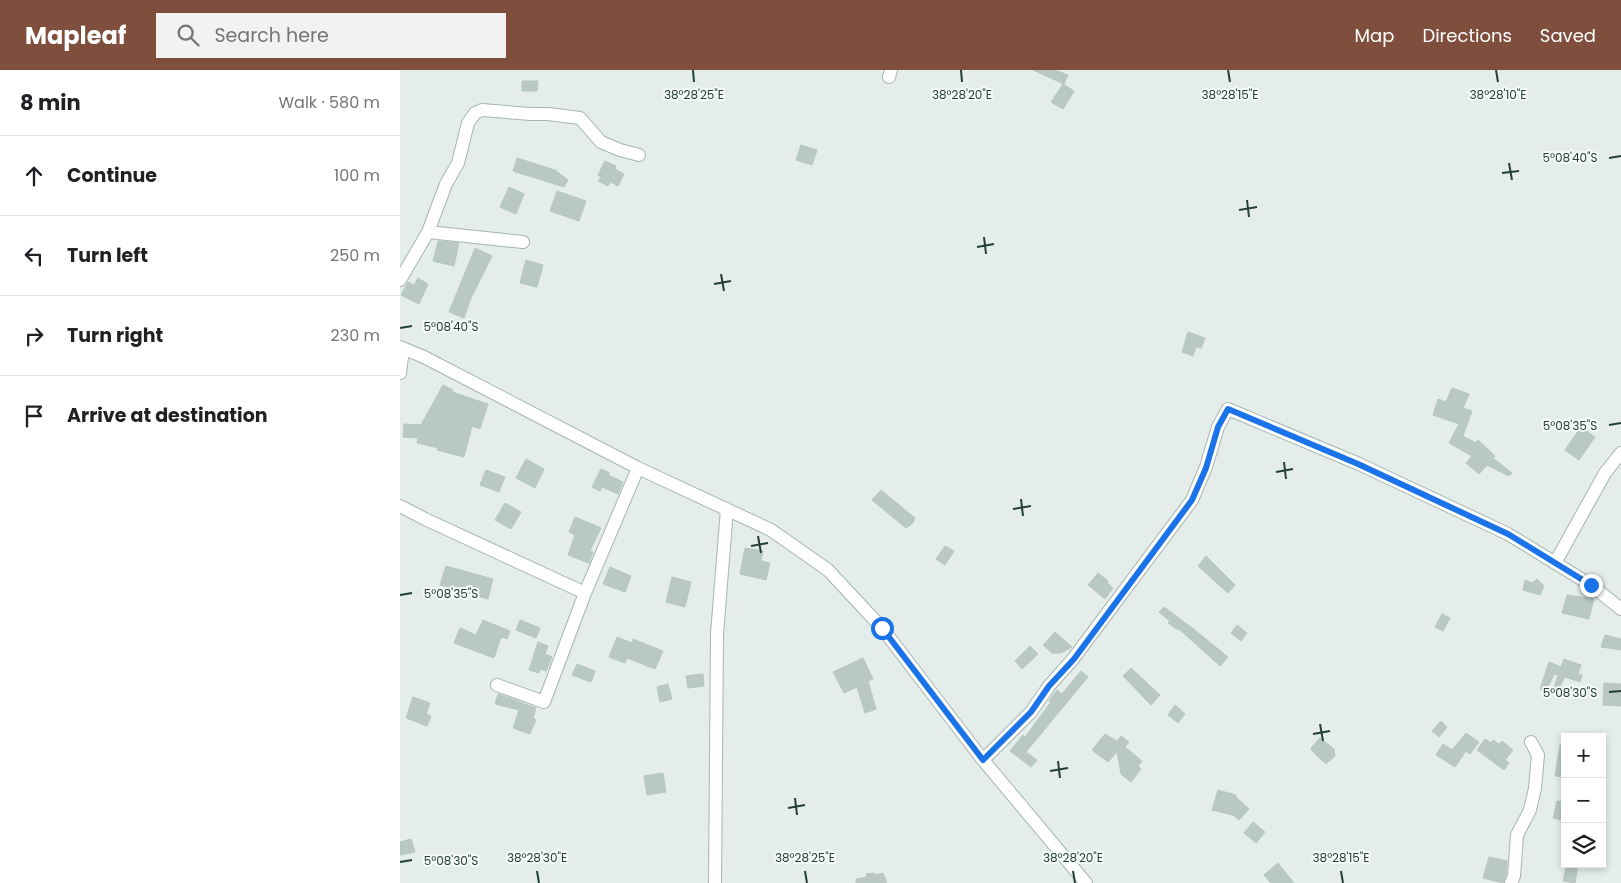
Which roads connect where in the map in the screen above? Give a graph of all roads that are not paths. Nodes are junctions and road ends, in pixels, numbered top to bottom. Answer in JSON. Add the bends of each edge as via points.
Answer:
{"nodes":[{"id":1,"x":639,"y":155,"type":"dead end"},
{"id":2,"x":428,"y":232,"type":"junction"},
{"id":3,"x":523,"y":242,"type":"dead end"},
{"id":4,"x":400,"y":280,"type":"edge"},
{"id":5,"x":401,"y":348,"type":"edge"},
{"id":6,"x":400,"y":373,"type":"edge"},
{"id":7,"x":1621,"y":453,"type":"edge"},
{"id":8,"x":638,"y":468,"type":"junction"},
{"id":9,"x":400,"y":506,"type":"edge"},
{"id":10,"x":727,"y":510,"type":"junction"},
{"id":11,"x":1555,"y":563,"type":"junction"},
{"id":12,"x":585,"y":593,"type":"junction"},
{"id":13,"x":1621,"y":610,"type":"edge"},
{"id":14,"x":497,"y":685,"type":"dead end"},
{"id":15,"x":1531,"y":742,"type":"dead end"},
{"id":16,"x":983,"y":760,"type":"junction"},
{"id":17,"x":716,"y":883,"type":"edge"},
{"id":18,"x":1086,"y":883,"type":"edge"},
{"id":19,"x":1511,"y":883,"type":"edge"}],
"edges":[{"from":1,"to":2,"type":"street","via":[[601,142],[580,118],[482,110],[475,113],[468,123],[458,163]]},
{"from":2,"to":3,"type":"street"},
{"from":2,"to":4,"type":"street"},
{"from":5,"to":6,"type":"street"},
{"from":5,"to":8,"type":"street"},
{"from":7,"to":11,"type":"street","via":[[1605,473]]},
{"from":8,"to":10,"type":"street"},
{"from":8,"to":12,"type":"street"},
{"from":9,"to":12,"type":"street"},
{"from":10,"to":16,"type":"street","via":[[771,530],[828,570],[882,628]]},
{"from":10,"to":17,"type":"street","via":[[717,634]]},
{"from":11,"to":13,"type":"street","via":[[1591,585]]},
{"from":11,"to":16,"type":"street","via":[[1508,534],[1358,464],[1228,409],[1218,427],[1192,500],[1074,659],[1031,712]]},
{"from":12,"to":14,"type":"street","via":[[544,702]]},
{"from":15,"to":19,"type":"street","via":[[1538,755],[1535,788],[1530,810],[1517,835]]},
{"from":16,"to":18,"type":"street"}]}
